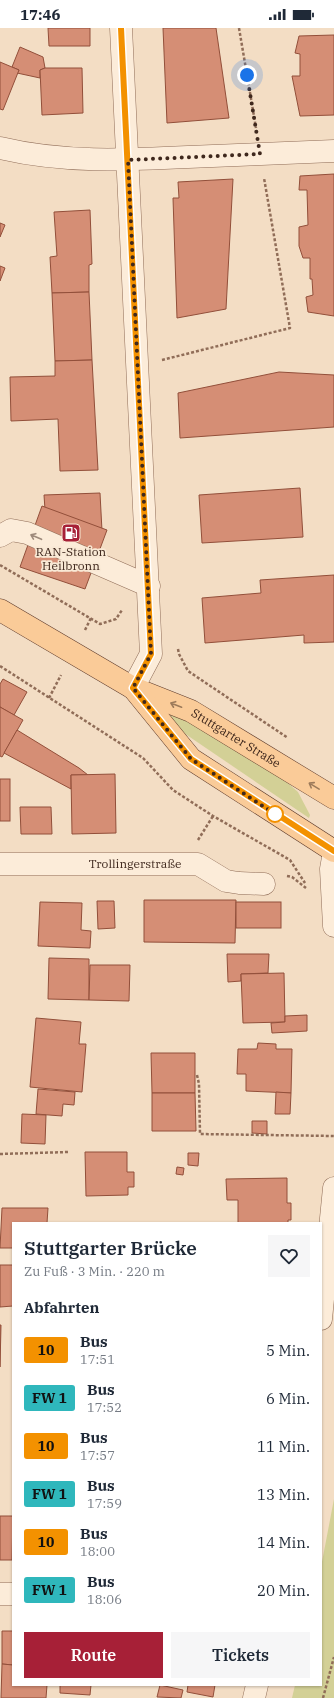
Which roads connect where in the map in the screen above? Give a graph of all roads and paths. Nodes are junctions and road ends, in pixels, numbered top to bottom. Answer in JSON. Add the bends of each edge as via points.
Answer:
{"nodes":[{"id":1,"x":121,"y":28,"type":"edge"},
{"id":2,"x":239,"y":28,"type":"edge"},
{"id":3,"x":0,"y":148,"type":"edge"},
{"id":4,"x":334,"y":151,"type":"edge"},
{"id":5,"x":260,"y":154,"type":"junction"},
{"id":6,"x":128,"y":160,"type":"junction"},
{"id":7,"x":264,"y":183,"type":"dead end"},
{"id":8,"x":138,"y":366,"type":"junction"},
{"id":9,"x":0,"y":536,"type":"edge"},
{"id":10,"x":0,"y":565,"type":"edge"},
{"id":11,"x":149,"y":586,"type":"junction"},
{"id":12,"x":0,"y":610,"type":"edge"},
{"id":13,"x":150,"y":612,"type":"junction"},
{"id":14,"x":178,"y":647,"type":"dead end"},
{"id":15,"x":0,"y":666,"type":"edge"},
{"id":16,"x":133,"y":688,"type":"junction"},
{"id":17,"x":294,"y":741,"type":"dead end"},
{"id":18,"x":334,"y":798,"type":"edge"},
{"id":19,"x":213,"y":816,"type":"junction"},
{"id":20,"x":201,"y":834,"type":"dead end"},
{"id":21,"x":334,"y":852,"type":"edge"},
{"id":22,"x":0,"y":864,"type":"edge"},
{"id":23,"x":264,"y":884,"type":"joint"},
{"id":24,"x":334,"y":926,"type":"edge"},
{"id":25,"x":197,"y":1075,"type":"dead end"},
{"id":26,"x":334,"y":1136,"type":"edge"},
{"id":27,"x":69,"y":1152,"type":"dead end"},
{"id":28,"x":0,"y":1154,"type":"edge"},
{"id":29,"x":334,"y":1188,"type":"edge"},
{"id":30,"x":322,"y":1309,"type":"edge"},
{"id":31,"x":0,"y":1594,"type":"edge"},
{"id":32,"x":12,"y":1594,"type":"edge"},
{"id":33,"x":334,"y":1657,"type":"edge"},
{"id":34,"x":257,"y":1686,"type":"edge"},
{"id":35,"x":254,"y":1698,"type":"edge"},
{"id":36,"x":323,"y":1698,"type":"edge"}],
"edges":[{"from":1,"to":6,"type":"street"},
{"from":2,"to":5,"type":"path"},
{"from":3,"to":6,"type":"street","via":[[85,160]]},
{"from":4,"to":5,"type":"street"},
{"from":5,"to":6,"type":"street"},
{"from":6,"to":8,"type":"street"},
{"from":7,"to":8,"type":"path","via":[[290,328]]},
{"from":8,"to":11,"type":"street"},
{"from":11,"to":9,"type":"street","one_way":true,"via":[[27,533],[11,530]]},
{"from":10,"to":13,"type":"path","via":[[100,624],[116,619],[126,604]]},
{"from":11,"to":13,"type":"street"},
{"from":12,"to":16,"type":"main road","name":"Stuttgarter Straße"},
{"from":13,"to":16,"type":"street","via":[[151,654]]},
{"from":14,"to":17,"type":"path","via":[[188,671]]},
{"from":15,"to":19,"type":"path","via":[[143,758],[173,790]]},
{"from":18,"to":16,"type":"main road","name":"Stuttgarter Straße","one_way":true,"via":[[191,710]]},
{"from":16,"to":21,"type":"main road","name":"Stuttgarter Straße","via":[[191,759]]},
{"from":19,"to":20,"type":"path"},
{"from":19,"to":23,"type":"path","via":[[290,860],[309,889],[292,877],[281,874],[268,875]]},
{"from":21,"to":24,"type":"street","via":[[331,870]]},
{"from":22,"to":23,"type":"street","name":"Trollingerstraße","via":[[187,863],[198,864],[226,881]]},
{"from":25,"to":26,"type":"path","via":[[200,1134]]},
{"from":27,"to":28,"type":"path"},
{"from":29,"to":30,"type":"street"},
{"from":31,"to":32,"type":"street"},
{"from":33,"to":36,"type":"path"},
{"from":34,"to":35,"type":"street"}]}
